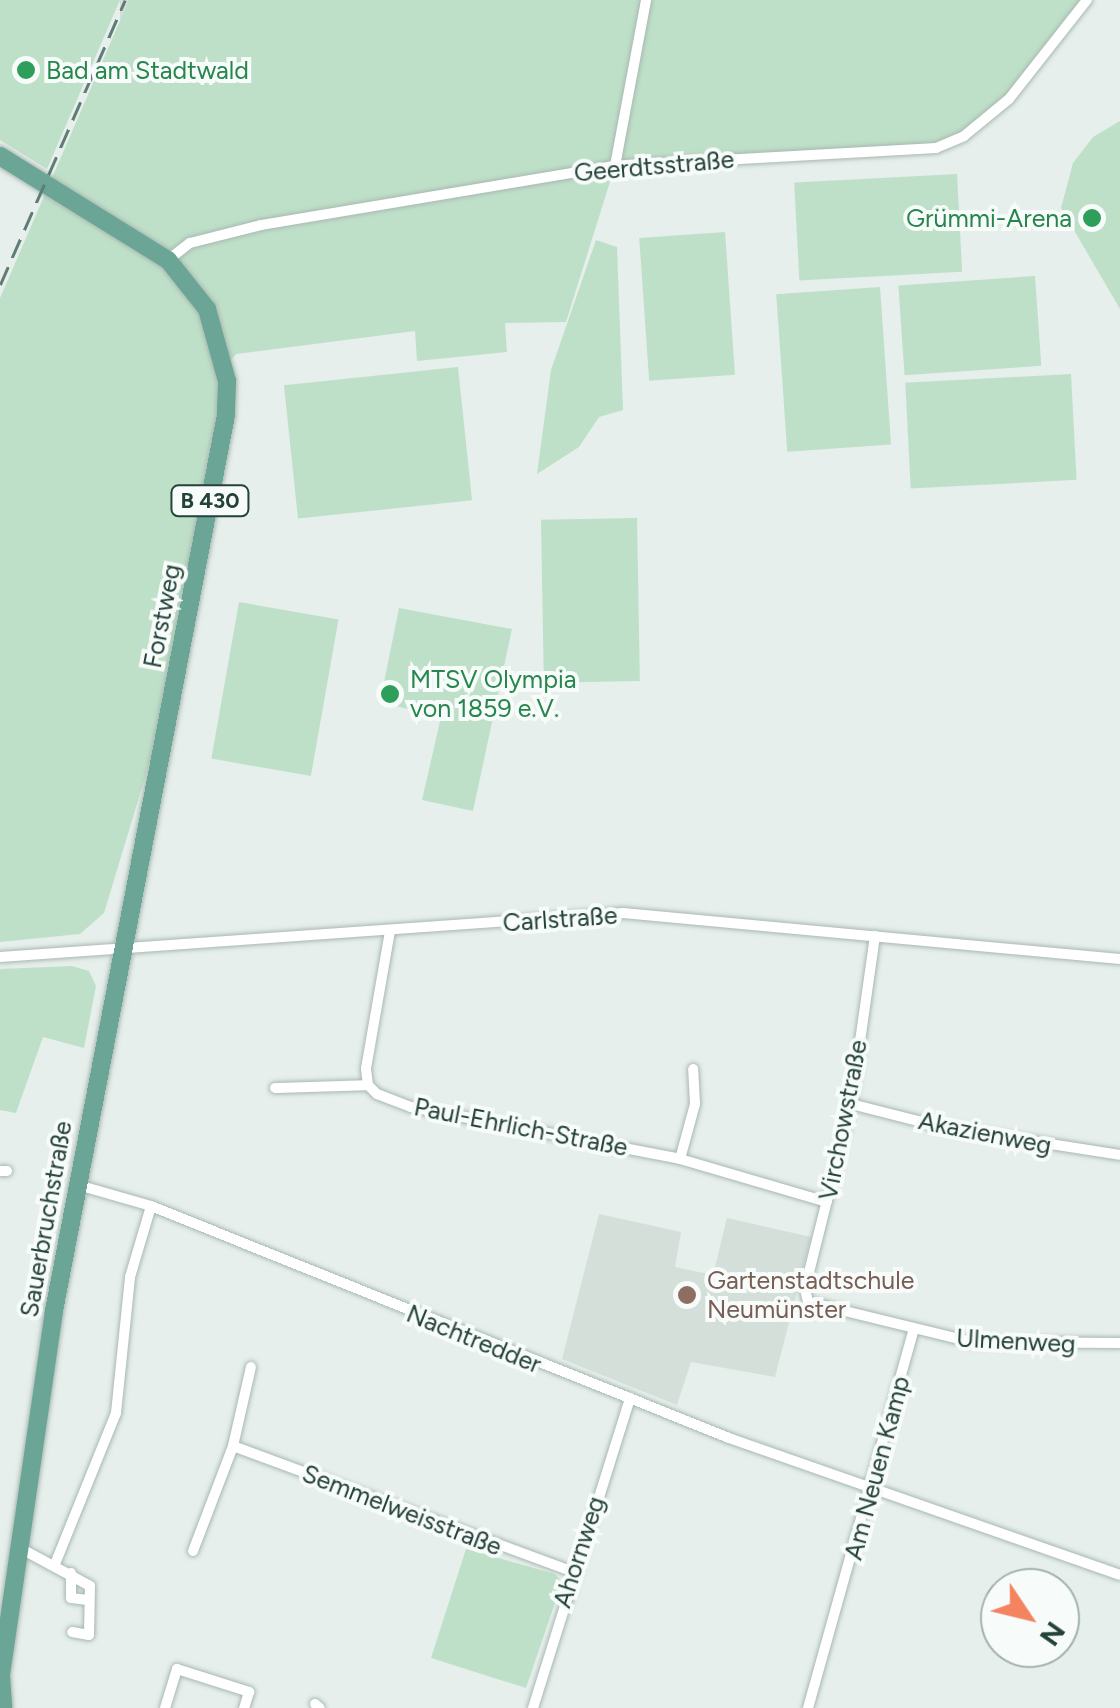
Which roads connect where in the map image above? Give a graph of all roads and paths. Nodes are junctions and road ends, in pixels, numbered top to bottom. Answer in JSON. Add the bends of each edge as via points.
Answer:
{"nodes":[{"id":1,"x":646,"y":0,"type":"edge"},
{"id":2,"x":1087,"y":0,"type":"edge"},
{"id":3,"x":0,"y":156,"type":"edge"},
{"id":4,"x":615,"y":166,"type":"junction"},
{"id":5,"x":168,"y":260,"type":"junction"},
{"id":6,"x":390,"y":931,"type":"junction"},
{"id":7,"x":875,"y":936,"type":"junction"},
{"id":8,"x":122,"y":951,"type":"junction"},
{"id":9,"x":0,"y":958,"type":"edge"},
{"id":10,"x":1120,"y":959,"type":"edge"},
{"id":11,"x":693,"y":1069,"type":"dead end"},
{"id":12,"x":368,"y":1085,"type":"junction"},
{"id":13,"x":275,"y":1088,"type":"dead end"},
{"id":14,"x":851,"y":1104,"type":"junction"},
{"id":15,"x":1120,"y":1155,"type":"edge"},
{"id":16,"x":680,"y":1159,"type":"junction"},
{"id":17,"x":76,"y":1184,"type":"junction"},
{"id":18,"x":828,"y":1202,"type":"junction"},
{"id":19,"x":150,"y":1206,"type":"junction"},
{"id":20,"x":913,"y":1332,"type":"junction"},
{"id":21,"x":1120,"y":1343,"type":"edge"},
{"id":22,"x":251,"y":1367,"type":"dead end"},
{"id":23,"x":630,"y":1398,"type":"junction"},
{"id":24,"x":233,"y":1446,"type":"junction"},
{"id":25,"x":873,"y":1487,"type":"junction"},
{"id":26,"x":17,"y":1546,"type":"junction"},
{"id":27,"x":193,"y":1551,"type":"dead end"},
{"id":28,"x":55,"y":1564,"type":"junction"},
{"id":29,"x":571,"y":1571,"type":"junction"},
{"id":30,"x":71,"y":1573,"type":"junction"},
{"id":31,"x":1120,"y":1575,"type":"edge"},
{"id":32,"x":88,"y":1600,"type":"junction"},
{"id":33,"x":72,"y":1632,"type":"dead end"},
{"id":34,"x":0,"y":1678,"type":"edge"},
{"id":35,"x":3,"y":1708,"type":"edge"},
{"id":36,"x":165,"y":1708,"type":"edge"},
{"id":37,"x":244,"y":1708,"type":"edge"},
{"id":38,"x":533,"y":1708,"type":"edge"},
{"id":39,"x":808,"y":1708,"type":"edge"}],
"edges":[{"from":1,"to":4,"type":"street"},
{"from":2,"to":4,"type":"street","name":"Geerdtsstraße","via":[[1009,99],[964,136],[936,148]]},
{"from":3,"to":5,"type":"main road","name":"Forstweg","number":"B 430"},
{"from":4,"to":5,"type":"street","name":"Geerdtsstraße","via":[[261,225],[190,243]]},
{"from":5,"to":8,"type":"main road","name":"Forstweg","number":"B 430","via":[[208,309],[219,340],[226,415]]},
{"from":6,"to":7,"type":"street","name":"Carlstraße","via":[[622,913]]},
{"from":6,"to":8,"type":"street","name":"Carlstraße"},
{"from":6,"to":12,"type":"street"},
{"from":7,"to":10,"type":"street","name":"Carlstraße"},
{"from":7,"to":14,"type":"street","name":"Virchowstraße"},
{"from":8,"to":9,"type":"street","name":"Carlstraße"},
{"from":8,"to":17,"type":"main road","name":"Sauerbruchstraße","number":"B 430"},
{"from":11,"to":16,"type":"street","via":[[695,1104]]},
{"from":12,"to":13,"type":"street","name":"Paul-Ehrlich-Straße"},
{"from":12,"to":16,"type":"street","name":"Paul-Ehrlich-Straße","via":[[411,1106]]},
{"from":14,"to":15,"type":"street","name":"Akazienweg","via":[[942,1127]]},
{"from":14,"to":18,"type":"street","name":"Virchowstraße"},
{"from":16,"to":18,"type":"street","name":"Paul-Ehrlich-Straße"},
{"from":17,"to":19,"type":"street","name":"Nachtredder"},
{"from":17,"to":26,"type":"main road","name":"Sauerbruchstraße","number":"B 430"},
{"from":18,"to":20,"type":"street","name":"Virchowstraße","via":[[805,1288],[808,1302]]},
{"from":19,"to":23,"type":"street","name":"Nachtredder"},
{"from":19,"to":28,"type":"street","via":[[130,1277],[116,1412]]},
{"from":20,"to":21,"type":"street","name":"Ulmenweg","via":[[1017,1346]]},
{"from":20,"to":25,"type":"street","name":"Am Neuen Kamp"},
{"from":22,"to":24,"type":"street"},
{"from":23,"to":25,"type":"street","name":"Nachtredder"},
{"from":23,"to":29,"type":"street","name":"Ahornweg"},
{"from":24,"to":27,"type":"street"},
{"from":24,"to":29,"type":"street","name":"Semmelweisstraße"},
{"from":25,"to":31,"type":"street","name":"Nachtredder"},
{"from":25,"to":39,"type":"street","name":"Am Neuen Kamp"},
{"from":26,"to":28,"type":"street"},
{"from":26,"to":34,"type":"main road","name":"Sauerbruchstraße","number":"B 430"},
{"from":28,"to":30,"type":"street"},
{"from":29,"to":38,"type":"street","name":"Ahornweg"},
{"from":30,"to":32,"type":"street","via":[[90,1586]]},
{"from":30,"to":32,"type":"street","via":[[72,1598]]},
{"from":32,"to":33,"type":"street","via":[[89,1635]]},
{"from":34,"to":35,"type":"main road","name":"Sauerbruchstraße","number":"B 430"},
{"from":36,"to":37,"type":"street","via":[[177,1670],[249,1692]]}]}
